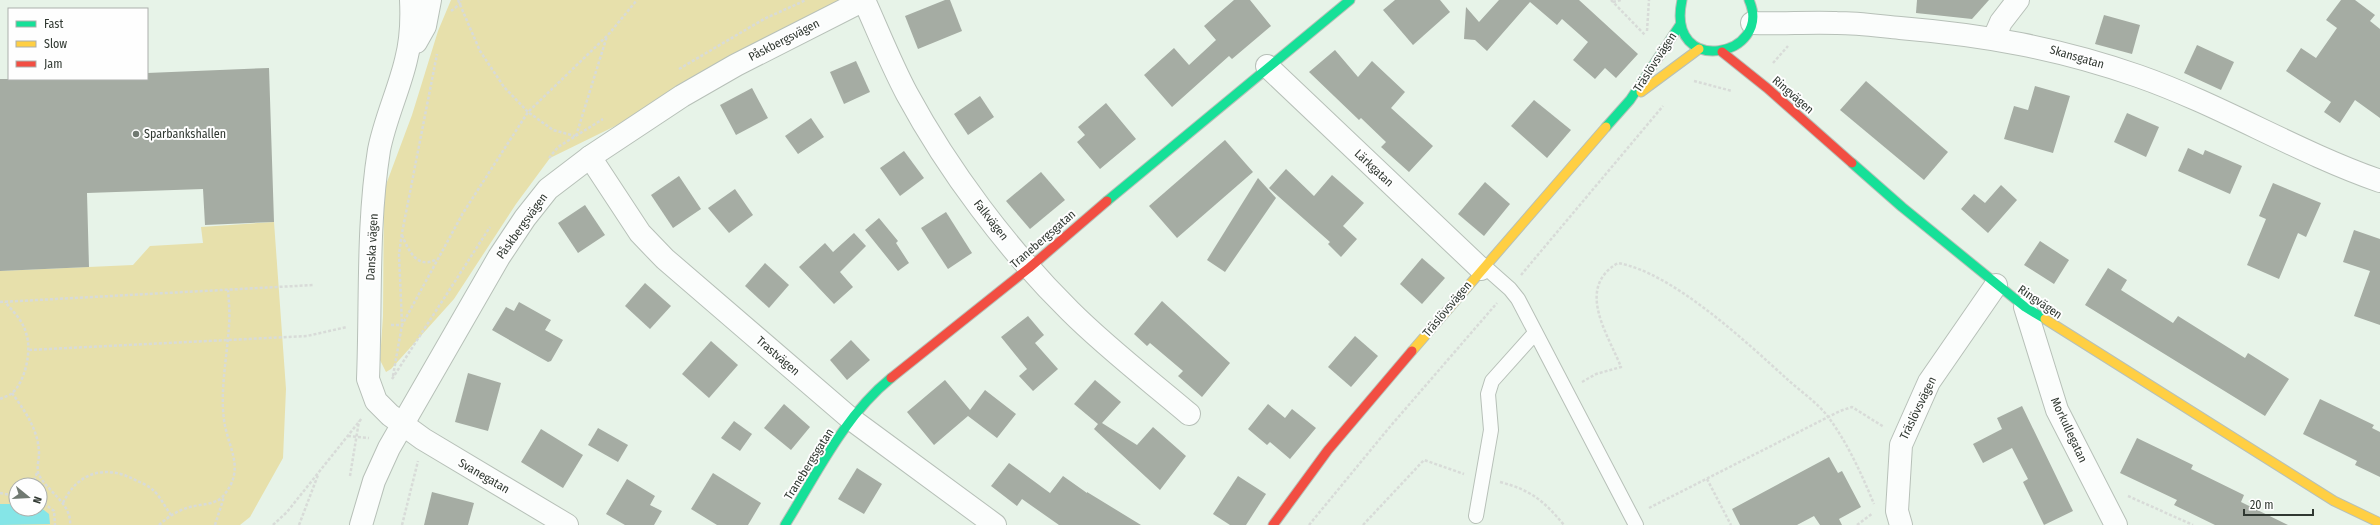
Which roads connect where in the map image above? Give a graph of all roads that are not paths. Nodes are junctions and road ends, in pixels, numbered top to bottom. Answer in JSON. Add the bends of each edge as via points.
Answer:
{"nodes":[{"id":1,"x":412,"y":0,"type":"edge"},
{"id":2,"x":430,"y":0,"type":"edge"},
{"id":3,"x":864,"y":0,"type":"edge"},
{"id":4,"x":1350,"y":0,"type":"edge"},
{"id":5,"x":1673,"y":0,"type":"edge"},
{"id":6,"x":1682,"y":0,"type":"edge"},
{"id":7,"x":1749,"y":0,"type":"edge"},
{"id":8,"x":2018,"y":0,"type":"edge"},
{"id":9,"x":1678,"y":14,"type":"junction"},
{"id":10,"x":1752,"y":24,"type":"junction"},
{"id":11,"x":1680,"y":25,"type":"junction"},
{"id":12,"x":1994,"y":38,"type":"junction"},
{"id":13,"x":1699,"y":49,"type":"junction"},
{"id":14,"x":1722,"y":52,"type":"junction"},
{"id":15,"x":406,"y":60,"type":"junction"},
{"id":16,"x":1267,"y":66,"type":"junction"},
{"id":17,"x":1630,"y":100,"type":"junction"},
{"id":18,"x":590,"y":157,"type":"junction"},
{"id":19,"x":2380,"y":181,"type":"edge"},
{"id":20,"x":1029,"y":268,"type":"junction"},
{"id":21,"x":1482,"y":268,"type":"junction"},
{"id":22,"x":1996,"y":285,"type":"junction"},
{"id":23,"x":2025,"y":308,"type":"junction"},
{"id":24,"x":1535,"y":333,"type":"junction"},
{"id":25,"x":1189,"y":414,"type":"dead end"},
{"id":26,"x":851,"y":419,"type":"junction"},
{"id":27,"x":403,"y":424,"type":"junction"},
{"id":28,"x":1476,"y":516,"type":"dead end"},
{"id":29,"x":1634,"y":521,"type":"edge"},
{"id":30,"x":2380,"y":523,"type":"edge"},
{"id":31,"x":361,"y":525,"type":"edge"},
{"id":32,"x":567,"y":525,"type":"edge"},
{"id":33,"x":785,"y":525,"type":"edge"},
{"id":34,"x":995,"y":525,"type":"edge"},
{"id":35,"x":1273,"y":525,"type":"edge"},
{"id":36,"x":1901,"y":525,"type":"edge"},
{"id":37,"x":2116,"y":525,"type":"edge"}],
"edges":[{"from":1,"to":15,"type":"street","name":"Danska vägen","via":[[412,21]]},
{"from":2,"to":15,"type":"street","name":"Danska vägen","via":[[425,26]]},
{"from":3,"to":18,"type":"street","name":"Påskbergsvägen","via":[[722,72]]},
{"from":3,"to":20,"type":"street","name":"Falkvägen","via":[[896,71],[925,124],[976,200]]},
{"from":4,"to":16,"type":"street","name":"Tranebergsgatan"},
{"from":5,"to":9,"type":"street"},
{"from":6,"to":9,"type":"street"},
{"from":7,"to":10,"type":"street"},
{"from":8,"to":12,"type":"street","via":[[2001,22]]},
{"from":9,"to":11,"type":"street"},
{"from":10,"to":12,"type":"street","name":"Skansgatan","via":[[1839,23]]},
{"from":10,"to":14,"type":"street","via":[[1738,45]]},
{"from":11,"to":13,"type":"street","via":[[1687,39]]},
{"from":11,"to":17,"type":"street","name":"Träslövsvägen"},
{"from":12,"to":19,"type":"street","name":"Skansgatan","via":[[2057,51],[2139,76]]},
{"from":13,"to":14,"type":"street"},
{"from":13,"to":17,"type":"street","name":"Träslövsvägen"},
{"from":14,"to":22,"type":"street","name":"Ringvägen"},
{"from":15,"to":27,"type":"street","name":"Danska vägen","via":[[386,124],[376,174],[368,379],[376,401]]},
{"from":16,"to":20,"type":"street","name":"Tranebergsgatan"},
{"from":16,"to":21,"type":"street","name":"Lärkgatan"},
{"from":17,"to":21,"type":"street","name":"Träslövsvägen"},
{"from":18,"to":26,"type":"street","name":"Trastvägen","via":[[651,246]]},
{"from":18,"to":27,"type":"street","name":"Påskbergsvägen","via":[[548,189],[525,218],[499,257]]},
{"from":20,"to":25,"type":"street","name":"Falkvägen","via":[[1102,342]]},
{"from":20,"to":26,"type":"street","name":"Tranebergsgatan","via":[[880,387]]},
{"from":21,"to":24,"type":"lane","via":[[1510,289],[1518,299]]},
{"from":21,"to":35,"type":"street","name":"Träslövsvägen","via":[[1328,450]]},
{"from":22,"to":23,"type":"street","name":"Ringvägen"},
{"from":22,"to":36,"type":"street","name":"Träslövsvägen","via":[[1929,382],[1901,444],[1897,511]]},
{"from":23,"to":30,"type":"street","name":"Ringvägen","via":[[2334,501]]},
{"from":23,"to":37,"type":"street","name":"Morkullegatan","via":[[2057,410]]},
{"from":24,"to":28,"type":"lane","via":[[1492,381],[1488,394],[1491,430]]},
{"from":24,"to":29,"type":"lane"},
{"from":26,"to":33,"type":"street","name":"Tranebergsgatan"},
{"from":26,"to":34,"type":"street","name":"Trastvägen"},
{"from":27,"to":31,"type":"street","name":"Påskbergsvägen","via":[[381,462]]},
{"from":27,"to":32,"type":"street","name":"Svanegatan","via":[[422,439]]}]}
